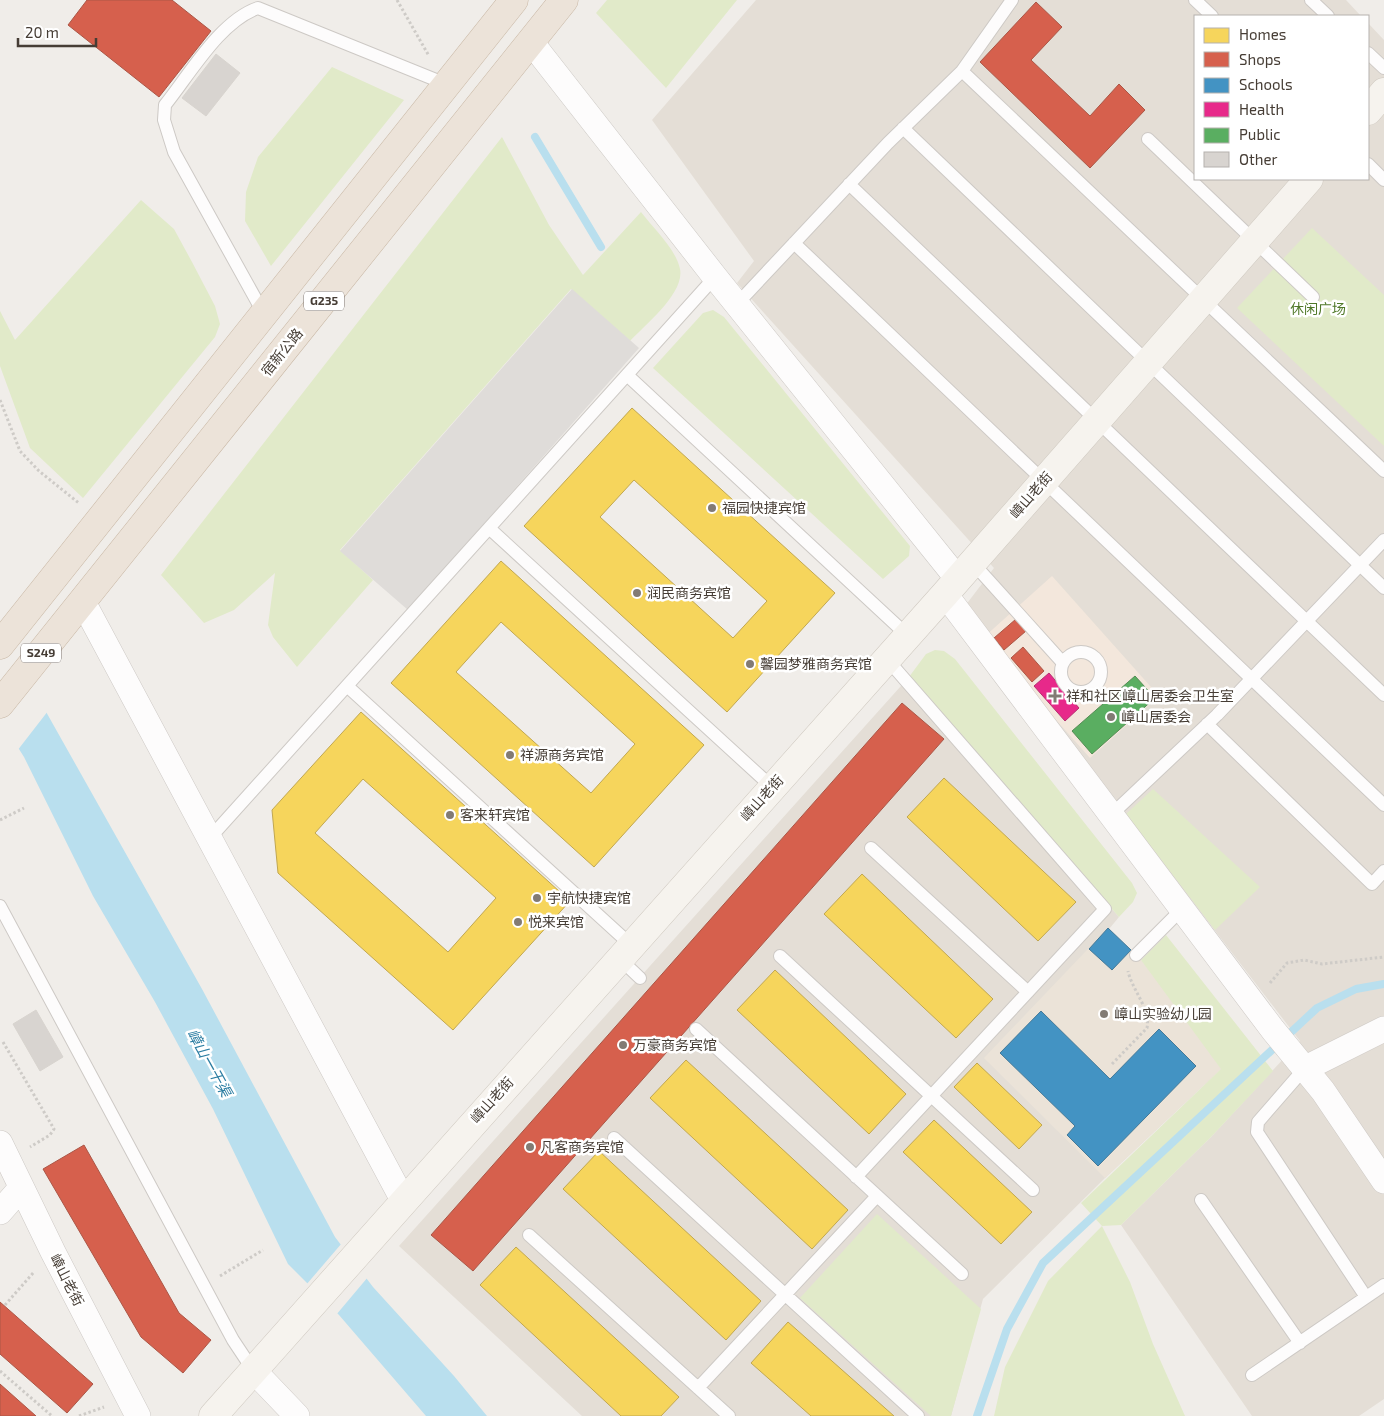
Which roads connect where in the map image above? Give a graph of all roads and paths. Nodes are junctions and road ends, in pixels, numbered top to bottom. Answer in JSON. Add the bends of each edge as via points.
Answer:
{"nodes":[{"id":1,"x":397,"y":0,"type":"edge"},
{"id":2,"x":514,"y":0,"type":"edge"},
{"id":3,"x":564,"y":0,"type":"edge"},
{"id":4,"x":1012,"y":0,"type":"edge"},
{"id":5,"x":1195,"y":0,"type":"edge"},
{"id":6,"x":1311,"y":0,"type":"edge"},
{"id":7,"x":1211,"y":15,"type":"edge"},
{"id":8,"x":1327,"y":15,"type":"edge"},
{"id":9,"x":530,"y":42,"type":"junction"},
{"id":10,"x":1369,"y":54,"type":"edge"},
{"id":11,"x":1384,"y":68,"type":"edge"},
{"id":12,"x":962,"y":71,"type":"junction"},
{"id":13,"x":446,"y":84,"type":"junction"},
{"id":14,"x":1384,"y":92,"type":"edge"},
{"id":15,"x":1369,"y":110,"type":"edge"},
{"id":16,"x":902,"y":128,"type":"junction"},
{"id":17,"x":1148,"y":139,"type":"dead end"},
{"id":18,"x":1369,"y":165,"type":"edge"},
{"id":19,"x":1308,"y":180,"type":"edge"},
{"id":20,"x":1384,"y":180,"type":"edge"},
{"id":21,"x":849,"y":184,"type":"junction"},
{"id":22,"x":1254,"y":241,"type":"junction"},
{"id":23,"x":794,"y":243,"type":"junction"},
{"id":24,"x":715,"y":277,"type":"junction"},
{"id":25,"x":1313,"y":297,"type":"dead end"},
{"id":26,"x":1203,"y":299,"type":"junction"},
{"id":27,"x":737,"y":304,"type":"junction"},
{"id":28,"x":264,"y":314,"type":"junction"},
{"id":29,"x":1147,"y":363,"type":"junction"},
{"id":30,"x":627,"y":375,"type":"junction"},
{"id":31,"x":0,"y":400,"type":"edge"},
{"id":32,"x":1096,"y":420,"type":"junction"},
{"id":33,"x":1384,"y":471,"type":"edge"},
{"id":34,"x":1044,"y":480,"type":"junction"},
{"id":35,"x":101,"y":519,"type":"junction"},
{"id":36,"x":489,"y":528,"type":"junction"},
{"id":37,"x":1384,"y":540,"type":"edge"},
{"id":38,"x":1360,"y":565,"type":"junction"},
{"id":39,"x":54,"y":578,"type":"joint"},
{"id":40,"x":958,"y":578,"type":"junction"},
{"id":41,"x":1384,"y":588,"type":"edge"},
{"id":42,"x":83,"y":602,"type":"junction"},
{"id":43,"x":1307,"y":621,"type":"junction"},
{"id":44,"x":907,"y":635,"type":"junction"},
{"id":45,"x":0,"y":645,"type":"edge"},
{"id":46,"x":886,"y":658,"type":"junction"},
{"id":47,"x":1063,"y":663,"type":"dead end"},
{"id":48,"x":1252,"y":679,"type":"junction"},
{"id":49,"x":348,"y":686,"type":"junction"},
{"id":50,"x":1384,"y":695,"type":"edge"},
{"id":51,"x":0,"y":704,"type":"edge"},
{"id":52,"x":1207,"y":724,"type":"junction"},
{"id":53,"x":772,"y":787,"type":"junction"},
{"id":54,"x":1384,"y":805,"type":"edge"},
{"id":55,"x":24,"y":808,"type":"dead end"},
{"id":56,"x":1111,"y":814,"type":"junction"},
{"id":57,"x":0,"y":820,"type":"edge"},
{"id":58,"x":208,"y":839,"type":"junction"},
{"id":59,"x":870,"y":848,"type":"dead end"},
{"id":60,"x":1384,"y":871,"type":"edge"},
{"id":61,"x":0,"y":906,"type":"edge"},
{"id":62,"x":1182,"y":909,"type":"junction"},
{"id":63,"x":625,"y":952,"type":"junction"},
{"id":64,"x":780,"y":956,"type":"dead end"},
{"id":65,"x":1136,"y":956,"type":"joint"},
{"id":66,"x":1384,"y":957,"type":"edge"},
{"id":67,"x":640,"y":978,"type":"dead end"},
{"id":68,"x":1028,"y":992,"type":"junction"},
{"id":69,"x":1253,"y":1004,"type":"junction"},
{"id":70,"x":696,"y":1029,"type":"dead end"},
{"id":71,"x":1384,"y":1029,"type":"edge"},
{"id":72,"x":3,"y":1042,"type":"dead end"},
{"id":73,"x":1112,"y":1064,"type":"dead end"},
{"id":74,"x":1304,"y":1069,"type":"junction"},
{"id":75,"x":931,"y":1096,"type":"junction"},
{"id":76,"x":614,"y":1138,"type":"dead end"},
{"id":77,"x":4,"y":1151,"type":"edge"},
{"id":78,"x":856,"y":1177,"type":"junction"},
{"id":79,"x":1384,"y":1181,"type":"edge"},
{"id":80,"x":21,"y":1188,"type":"junction"},
{"id":81,"x":1033,"y":1190,"type":"dead end"},
{"id":82,"x":876,"y":1196,"type":"junction"},
{"id":83,"x":404,"y":1200,"type":"junction"},
{"id":84,"x":1201,"y":1200,"type":"dead end"},
{"id":85,"x":0,"y":1212,"type":"edge"},
{"id":86,"x":529,"y":1235,"type":"dead end"},
{"id":87,"x":262,"y":1250,"type":"dead end"},
{"id":88,"x":53,"y":1252,"type":"junction"},
{"id":89,"x":962,"y":1274,"type":"dead end"},
{"id":90,"x":204,"y":1285,"type":"junction"},
{"id":91,"x":1384,"y":1285,"type":"edge"},
{"id":92,"x":785,"y":1295,"type":"junction"},
{"id":93,"x":1366,"y":1297,"type":"junction"},
{"id":94,"x":5,"y":1305,"type":"dead end"},
{"id":95,"x":1300,"y":1343,"type":"junction"},
{"id":96,"x":259,"y":1362,"type":"junction"},
{"id":97,"x":0,"y":1371,"type":"edge"},
{"id":98,"x":1252,"y":1376,"type":"dead end"},
{"id":99,"x":698,"y":1388,"type":"junction"},
{"id":100,"x":52,"y":1416,"type":"edge"},
{"id":101,"x":138,"y":1416,"type":"edge"},
{"id":102,"x":213,"y":1416,"type":"edge"},
{"id":103,"x":297,"y":1416,"type":"edge"},
{"id":104,"x":730,"y":1416,"type":"edge"},
{"id":105,"x":918,"y":1416,"type":"edge"}],
"edges":[{"from":1,"to":13,"type":"path"},
{"from":2,"to":13,"type":"highway","number":"G235"},
{"from":3,"to":9,"type":"highway","name":"宿新公路","number":"G235"},
{"from":4,"to":12,"type":"lane"},
{"from":5,"to":7,"type":"lane"},
{"from":6,"to":8,"type":"lane"},
{"from":9,"to":24,"type":"street"},
{"from":9,"to":42,"type":"highway","name":"宿新公路","number":"G235"},
{"from":10,"to":11,"type":"lane"},
{"from":12,"to":16,"type":"lane"},
{"from":12,"to":26,"type":"lane"},
{"from":13,"to":28,"type":"highway","number":"G235"},
{"from":13,"to":28,"type":"lane","via":[[258,8],[246,12],[224,30],[165,105],[164,120],[174,152]]},
{"from":14,"to":15,"type":"street"},
{"from":16,"to":21,"type":"lane"},
{"from":16,"to":29,"type":"lane"},
{"from":17,"to":22,"type":"lane"},
{"from":18,"to":20,"type":"lane"},
{"from":19,"to":22,"type":"street","name":"嶂山老街"},
{"from":21,"to":23,"type":"lane"},
{"from":21,"to":32,"type":"lane"},
{"from":22,"to":25,"type":"lane"},
{"from":22,"to":26,"type":"street","name":"嶂山老街"},
{"from":23,"to":27,"type":"lane"},
{"from":23,"to":34,"type":"lane"},
{"from":24,"to":27,"type":"street"},
{"from":24,"to":30,"type":"lane"},
{"from":26,"to":29,"type":"street","name":"嶂山老街"},
{"from":26,"to":33,"type":"lane"},
{"from":27,"to":40,"type":"street"},
{"from":28,"to":35,"type":"highway","number":"G235"},
{"from":29,"to":32,"type":"street","name":"嶂山老街"},
{"from":29,"to":38,"type":"lane"},
{"from":30,"to":36,"type":"lane"},
{"from":30,"to":44,"type":"lane"},
{"from":31,"to":35,"type":"path","via":[[20,451],[39,471]]},
{"from":32,"to":34,"type":"street","name":"嶂山老街"},
{"from":32,"to":43,"type":"lane"},
{"from":34,"to":40,"type":"street","name":"嶂山老街"},
{"from":34,"to":48,"type":"lane"},
{"from":35,"to":39,"type":"highway","number":"G235"},
{"from":36,"to":49,"type":"lane"},
{"from":36,"to":53,"type":"lane"},
{"from":37,"to":38,"type":"lane"},
{"from":38,"to":41,"type":"lane"},
{"from":38,"to":43,"type":"lane"},
{"from":39,"to":45,"type":"highway","number":"S249"},
{"from":40,"to":44,"type":"street","name":"嶂山老街"},
{"from":40,"to":47,"type":"lane"},
{"from":40,"to":56,"type":"street"},
{"from":42,"to":51,"type":"highway","name":"宿新公路","number":"S249"},
{"from":42,"to":58,"type":"street"},
{"from":43,"to":48,"type":"lane"},
{"from":43,"to":50,"type":"lane"},
{"from":44,"to":46,"type":"street","name":"嶂山老街"},
{"from":46,"to":53,"type":"street","name":"嶂山老街"},
{"from":46,"to":68,"type":"lane","via":[[1105,909]]},
{"from":48,"to":52,"type":"lane"},
{"from":48,"to":54,"type":"lane"},
{"from":49,"to":58,"type":"lane"},
{"from":49,"to":63,"type":"lane"},
{"from":52,"to":56,"type":"lane"},
{"from":52,"to":60,"type":"lane","via":[[1372,884]]},
{"from":53,"to":63,"type":"street","name":"嶂山老街"},
{"from":55,"to":57,"type":"path"},
{"from":56,"to":62,"type":"street"},
{"from":58,"to":83,"type":"street"},
{"from":59,"to":68,"type":"lane"},
{"from":61,"to":90,"type":"lane"},
{"from":62,"to":65,"type":"lane"},
{"from":62,"to":69,"type":"street"},
{"from":63,"to":67,"type":"lane"},
{"from":63,"to":83,"type":"street","name":"嶂山老街"},
{"from":64,"to":75,"type":"lane"},
{"from":65,"to":73,"type":"path","via":[[1128,967],[1131,984],[1146,1011],[1147,1028]]},
{"from":66,"to":69,"type":"path","via":[[1322,964],[1304,960],[1287,963]]},
{"from":68,"to":75,"type":"lane"},
{"from":69,"to":74,"type":"street"},
{"from":70,"to":78,"type":"lane"},
{"from":71,"to":74,"type":"street"},
{"from":72,"to":77,"type":"path","via":[[54,1130],[50,1135]]},
{"from":74,"to":79,"type":"street","via":[[1323,1091]]},
{"from":74,"to":93,"type":"lane","via":[[1258,1122],[1257,1132]]},
{"from":75,"to":78,"type":"lane"},
{"from":75,"to":81,"type":"lane"},
{"from":76,"to":92,"type":"lane"},
{"from":77,"to":80,"type":"street","name":"嶂山老街"},
{"from":78,"to":82,"type":"lane"},
{"from":80,"to":85,"type":"street"},
{"from":80,"to":88,"type":"street","name":"嶂山老街"},
{"from":82,"to":89,"type":"lane"},
{"from":82,"to":92,"type":"lane"},
{"from":83,"to":96,"type":"street","name":"嶂山老街"},
{"from":84,"to":95,"type":"lane"},
{"from":86,"to":99,"type":"lane"},
{"from":87,"to":90,"type":"path"},
{"from":88,"to":94,"type":"path"},
{"from":88,"to":101,"type":"street","name":"嶂山老街"},
{"from":90,"to":96,"type":"lane","via":[[233,1340]]},
{"from":91,"to":93,"type":"lane"},
{"from":92,"to":99,"type":"lane"},
{"from":92,"to":105,"type":"lane"},
{"from":93,"to":95,"type":"lane"},
{"from":95,"to":98,"type":"lane"},
{"from":96,"to":102,"type":"street","name":"嶂山老街"},
{"from":96,"to":103,"type":"street"},
{"from":97,"to":100,"type":"path"},
{"from":99,"to":104,"type":"lane"}]}
